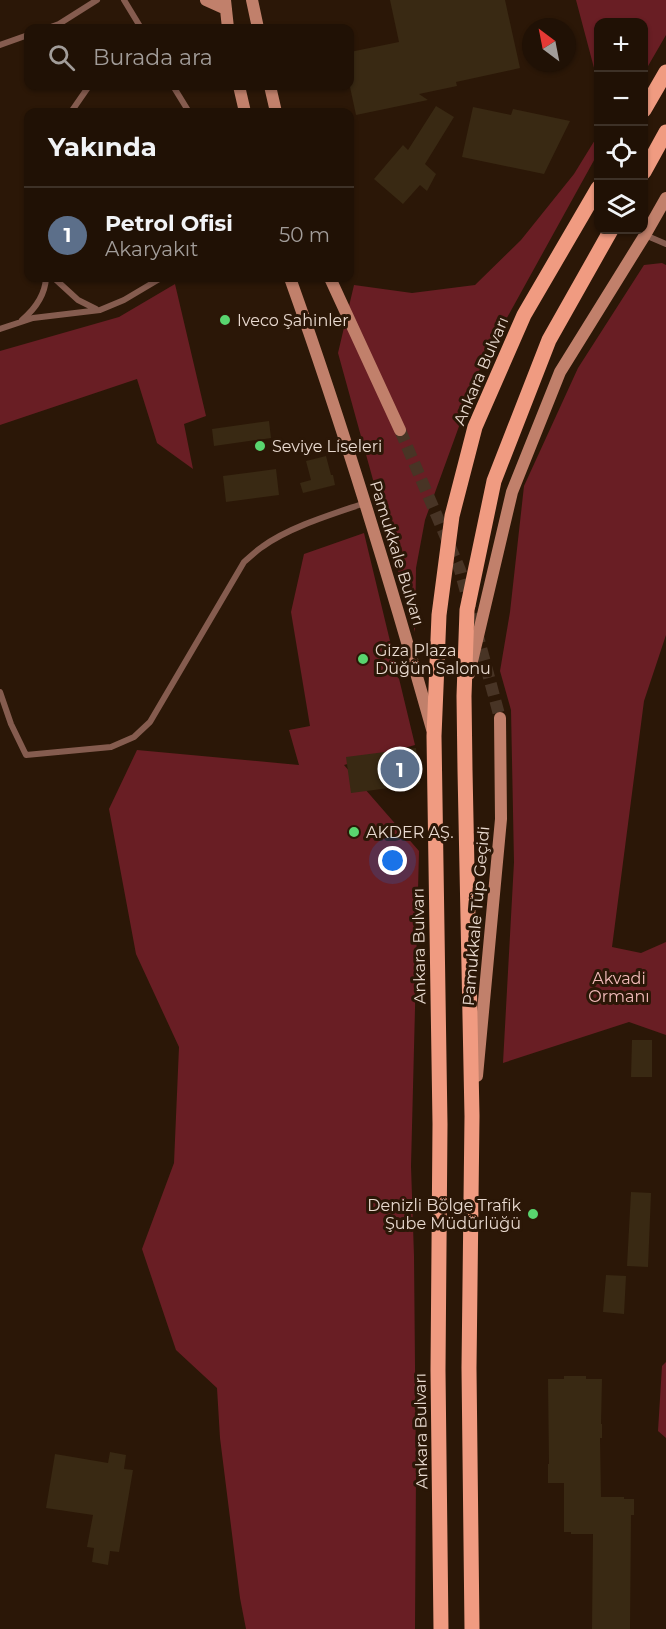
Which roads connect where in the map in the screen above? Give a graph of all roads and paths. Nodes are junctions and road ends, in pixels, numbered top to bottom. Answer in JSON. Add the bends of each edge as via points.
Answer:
{"nodes":[{"id":1,"x":97,"y":0,"type":"edge"},
{"id":2,"x":124,"y":0,"type":"edge"},
{"id":3,"x":206,"y":0,"type":"edge"},
{"id":4,"x":252,"y":0,"type":"edge"},
{"id":5,"x":225,"y":4,"type":"edge"},
{"id":6,"x":59,"y":24,"type":"edge"},
{"id":7,"x":139,"y":24,"type":"edge"},
{"id":8,"x":228,"y":24,"type":"edge"},
{"id":9,"x":257,"y":24,"type":"edge"},
{"id":10,"x":24,"y":36,"type":"edge"},
{"id":11,"x":0,"y":45,"type":"edge"},
{"id":12,"x":666,"y":72,"type":"edge"},
{"id":13,"x":86,"y":90,"type":"edge"},
{"id":14,"x":176,"y":90,"type":"edge"},
{"id":15,"x":240,"y":90,"type":"edge"},
{"id":16,"x":271,"y":90,"type":"edge"},
{"id":17,"x":648,"y":103,"type":"edge"},
{"id":18,"x":74,"y":108,"type":"edge"},
{"id":19,"x":187,"y":108,"type":"edge"},
{"id":20,"x":244,"y":108,"type":"edge"},
{"id":21,"x":275,"y":108,"type":"edge"},
{"id":22,"x":666,"y":132,"type":"edge"},
{"id":23,"x":648,"y":165,"type":"edge"},
{"id":24,"x":594,"y":195,"type":"edge"},
{"id":25,"x":666,"y":198,"type":"edge"},
{"id":26,"x":609,"y":234,"type":"edge"},
{"id":27,"x":645,"y":235,"type":"junction"},
{"id":28,"x":666,"y":244,"type":"edge"},
{"id":29,"x":46,"y":282,"type":"edge"},
{"id":30,"x":58,"y":282,"type":"edge"},
{"id":31,"x":154,"y":282,"type":"edge"},
{"id":32,"x":292,"y":282,"type":"edge"},
{"id":33,"x":332,"y":282,"type":"edge"},
{"id":34,"x":100,"y":310,"type":"junction"},
{"id":35,"x":18,"y":324,"type":"junction"},
{"id":36,"x":0,"y":329,"type":"edge"},
{"id":37,"x":400,"y":430,"type":"tunnel mouth"},
{"id":38,"x":365,"y":503,"type":"junction"},
{"id":39,"x":0,"y":692,"type":"edge"},
{"id":40,"x":464,"y":696,"type":"junction"},
{"id":41,"x":500,"y":717,"type":"tunnel mouth"},
{"id":42,"x":434,"y":736,"type":"junction"},
{"id":43,"x":472,"y":1116,"type":"junction"},
{"id":44,"x":441,"y":1629,"type":"edge"},
{"id":45,"x":472,"y":1629,"type":"edge"}],
"edges":[{"from":1,"to":6,"type":"lane"},
{"from":2,"to":7,"type":"lane"},
{"from":3,"to":5,"type":"main road"},
{"from":4,"to":9,"type":"main road"},
{"from":5,"to":8,"type":"main road"},
{"from":10,"to":11,"type":"lane"},
{"from":12,"to":17,"type":"main road"},
{"from":13,"to":18,"type":"lane"},
{"from":14,"to":19,"type":"lane"},
{"from":15,"to":20,"type":"main road"},
{"from":16,"to":21,"type":"main road"},
{"from":22,"to":23,"type":"main road"},
{"from":24,"to":42,"type":"main road","name":"Ankara Bulvarı","via":[[525,315],[475,427],[452,516],[439,615]]},
{"from":25,"to":27,"type":"main road"},
{"from":26,"to":40,"type":"main road","via":[[549,340],[494,481],[467,610]]},
{"from":27,"to":28,"type":"lane"},
{"from":27,"to":40,"type":"main road","via":[[560,372],[512,492]]},
{"from":29,"to":35,"type":"lane","via":[[38,302]]},
{"from":30,"to":34,"type":"lane","via":[[78,300]]},
{"from":31,"to":34,"type":"lane"},
{"from":32,"to":38,"type":"main road","name":"Pamukkale Bulvarı"},
{"from":33,"to":37,"type":"main road"},
{"from":34,"to":35,"type":"lane","via":[[33,318]]},
{"from":35,"to":36,"type":"lane"},
{"from":38,"to":39,"type":"lane","via":[[287,533],[244,562],[150,722],[134,738],[111,747],[26,755]]},
{"from":38,"to":42,"type":"main road","name":"Pamukkale Bulvarı"},
{"from":40,"to":43,"type":"main road"},
{"from":41,"to":43,"type":"main road","name":"Pamukkale Tüp Geçidi","via":[[501,819]]},
{"from":42,"to":44,"type":"main road","name":"Ankara Bulvarı"},
{"from":43,"to":45,"type":"main road"}]}
